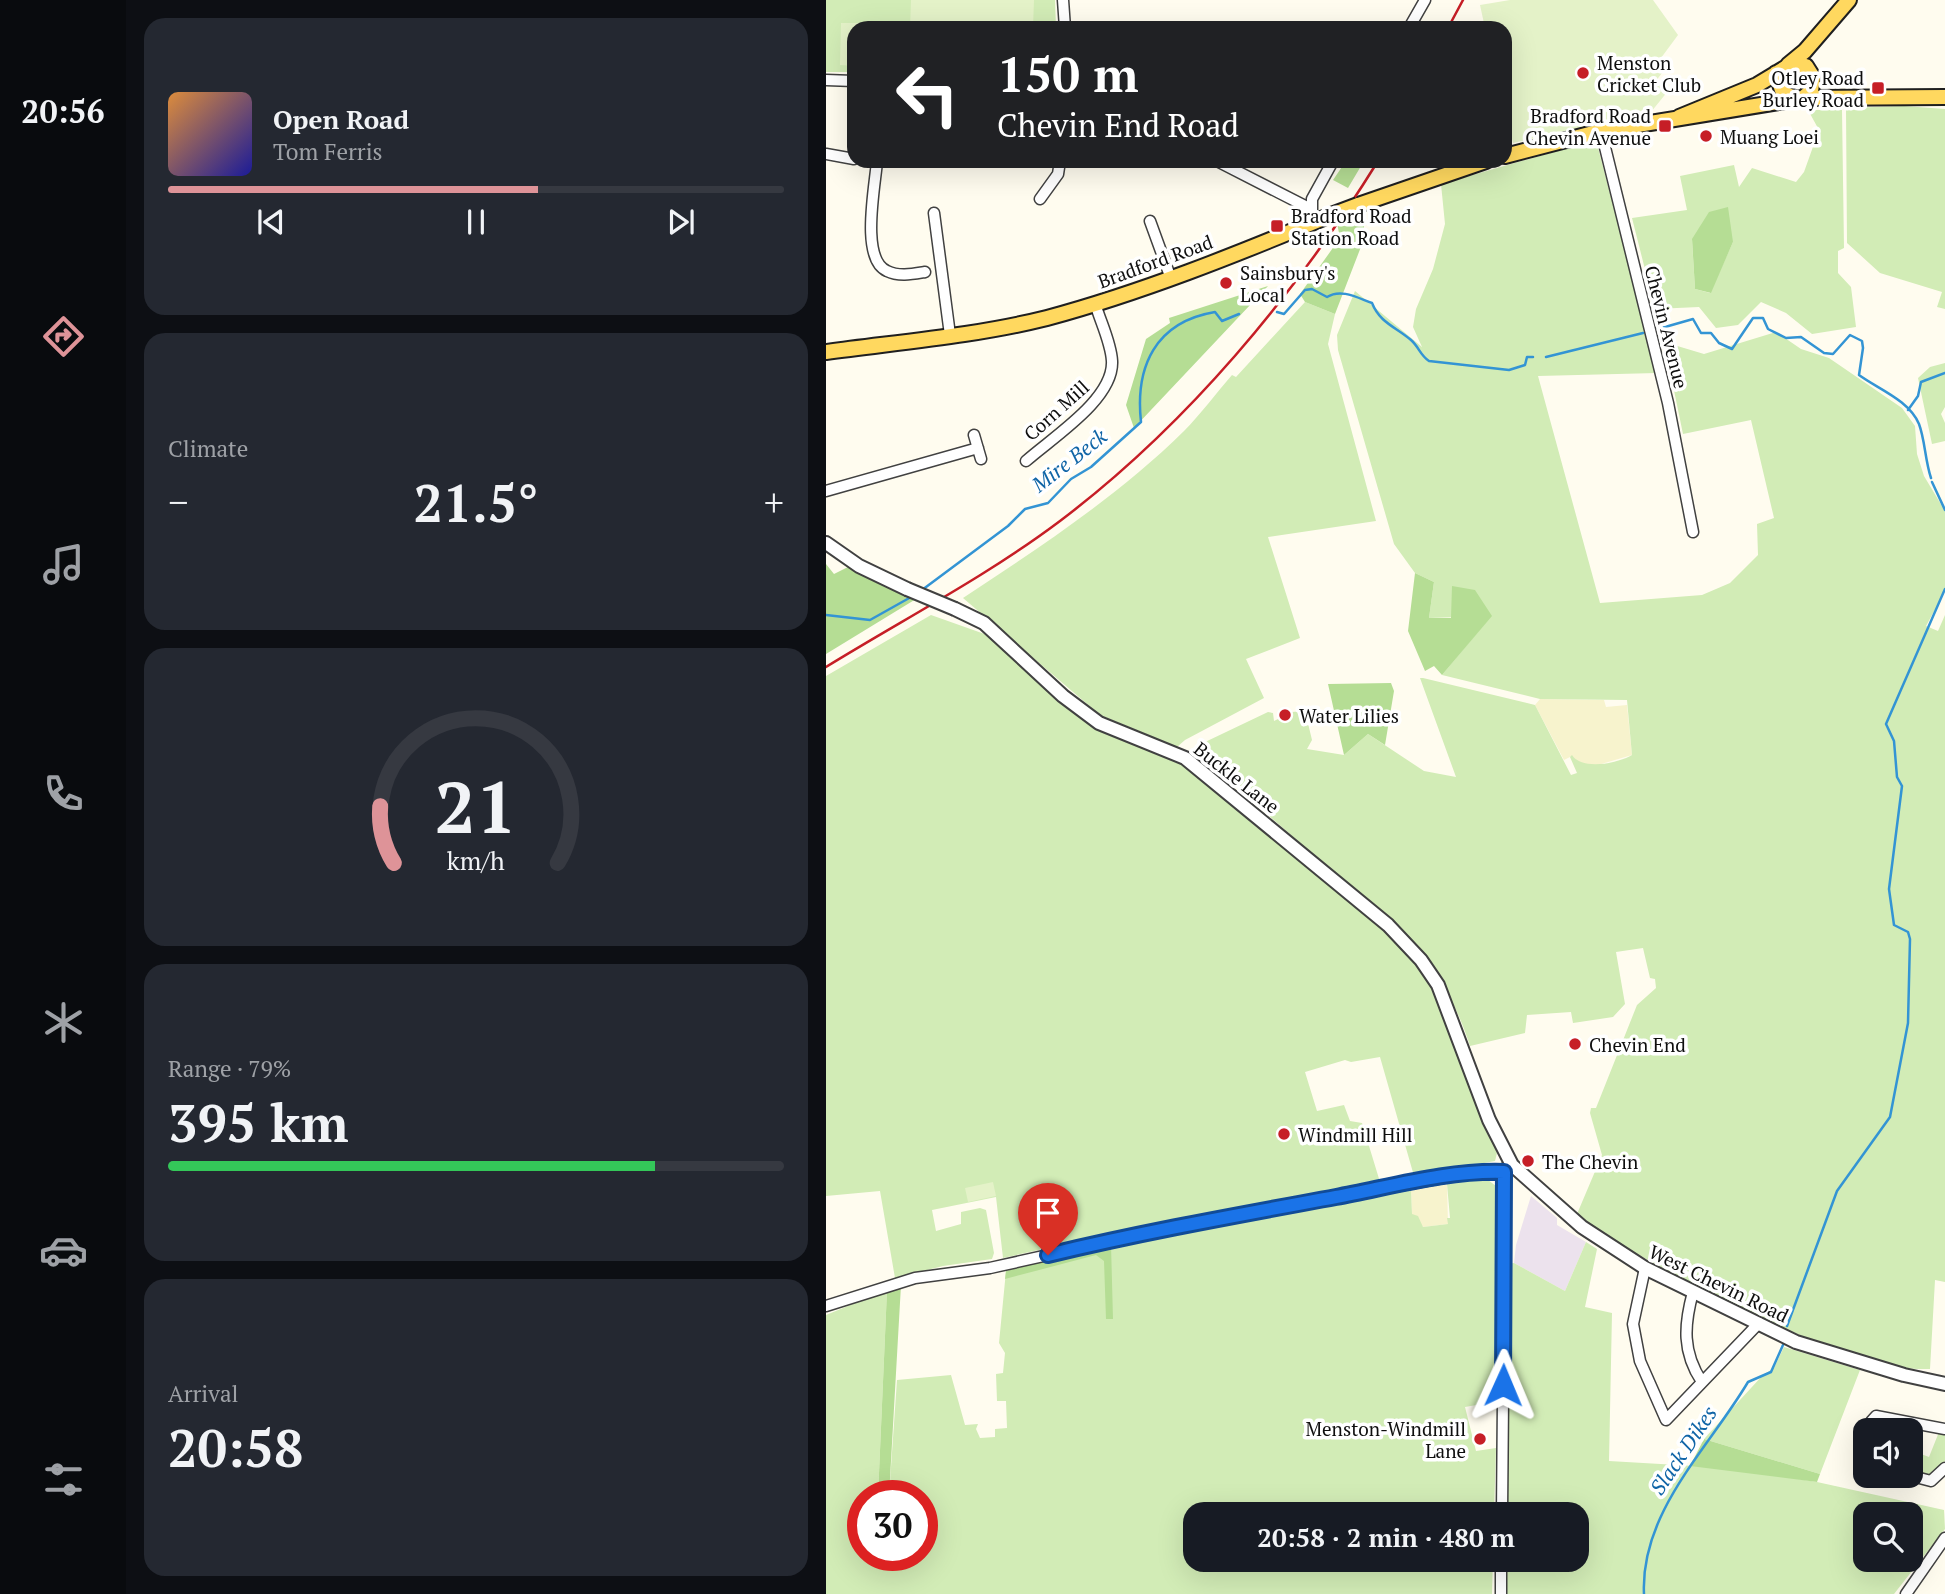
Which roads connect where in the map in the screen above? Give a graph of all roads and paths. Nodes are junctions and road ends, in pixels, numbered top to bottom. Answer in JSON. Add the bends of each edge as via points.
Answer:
{"nodes":[{"id":1,"x":1063,"y":0,"type":"edge"},
{"id":2,"x":1425,"y":0,"type":"edge"},
{"id":3,"x":1849,"y":0,"type":"edge"},
{"id":4,"x":1064,"y":21,"type":"edge"},
{"id":5,"x":1413,"y":21,"type":"edge"},
{"id":6,"x":1817,"y":38,"type":"junction"},
{"id":7,"x":1781,"y":70,"type":"junction"},
{"id":8,"x":1812,"y":76,"type":"junction"},
{"id":9,"x":826,"y":80,"type":"edge"},
{"id":10,"x":847,"y":81,"type":"edge"},
{"id":11,"x":1856,"y":97,"type":"junction"},
{"id":12,"x":1945,"y":97,"type":"edge"},
{"id":13,"x":1801,"y":98,"type":"junction"},
{"id":14,"x":1679,"y":117,"type":"junction"},
{"id":15,"x":1601,"y":131,"type":"junction"},
{"id":16,"x":826,"y":154,"type":"edge"},
{"id":17,"x":1512,"y":154,"type":"edge"},
{"id":18,"x":847,"y":158,"type":"edge"},
{"id":19,"x":876,"y":168,"type":"edge"},
{"id":20,"x":1059,"y":168,"type":"edge"},
{"id":21,"x":1230,"y":168,"type":"edge"},
{"id":22,"x":1329,"y":168,"type":"edge"},
{"id":23,"x":1465,"y":168,"type":"edge"},
{"id":24,"x":1040,"y":199,"type":"dead end"},
{"id":25,"x":934,"y":213,"type":"dead end"},
{"id":26,"x":1317,"y":216,"type":"junction"},
{"id":27,"x":1150,"y":221,"type":"dead end"},
{"id":28,"x":925,"y":273,"type":"dead end"},
{"id":29,"x":1170,"y":276,"type":"junction"},
{"id":30,"x":1094,"y":303,"type":"junction"},
{"id":31,"x":950,"y":335,"type":"junction"},
{"id":32,"x":826,"y":352,"type":"edge"},
{"id":33,"x":974,"y":435,"type":"dead end"},
{"id":34,"x":978,"y":448,"type":"junction"},
{"id":35,"x":981,"y":459,"type":"dead end"},
{"id":36,"x":1026,"y":461,"type":"dead end"},
{"id":37,"x":826,"y":491,"type":"edge"},
{"id":38,"x":1693,"y":532,"type":"dead end"},
{"id":39,"x":826,"y":543,"type":"edge"},
{"id":40,"x":1508,"y":1157,"type":"junction"},
{"id":41,"x":1504,"y":1172,"type":"junction"},
{"id":42,"x":1645,"y":1268,"type":"junction"},
{"id":43,"x":1693,"y":1292,"type":"junction"},
{"id":44,"x":826,"y":1306,"type":"edge"},
{"id":45,"x":1759,"y":1323,"type":"junction"},
{"id":46,"x":1702,"y":1382,"type":"junction"},
{"id":47,"x":1945,"y":1384,"type":"edge"},
{"id":48,"x":1923,"y":1425,"type":"edge"},
{"id":49,"x":1945,"y":1429,"type":"edge"},
{"id":50,"x":1945,"y":1468,"type":"edge"},
{"id":51,"x":1923,"y":1479,"type":"edge"},
{"id":52,"x":1502,"y":1502,"type":"edge"},
{"id":53,"x":1945,"y":1538,"type":"edge"},
{"id":54,"x":1502,"y":1572,"type":"edge"},
{"id":55,"x":1501,"y":1594,"type":"edge"},
{"id":56,"x":1906,"y":1594,"type":"edge"}],
"edges":[{"from":1,"to":4,"type":"street"},
{"from":2,"to":5,"type":"street"},
{"from":3,"to":6,"type":"main road"},
{"from":6,"to":7,"type":"main road"},
{"from":6,"to":8,"type":"main road","via":[[1811,55]]},
{"from":7,"to":8,"type":"main road","via":[[1799,64]]},
{"from":7,"to":13,"type":"main road","via":[[1783,93]]},
{"from":7,"to":14,"type":"main road"},
{"from":8,"to":11,"type":"main road","via":[[1826,92]]},
{"from":8,"to":13,"type":"main road","via":[[1811,92]]},
{"from":9,"to":10,"type":"street"},
{"from":11,"to":12,"type":"main road"},
{"from":11,"to":13,"type":"main road"},
{"from":13,"to":14,"type":"main road"},
{"from":14,"to":15,"type":"main road"},
{"from":15,"to":17,"type":"main road"},
{"from":15,"to":38,"type":"street","name":"Chevin Avenue","via":[[1668,403]]},
{"from":16,"to":18,"type":"street"},
{"from":19,"to":28,"type":"street","via":[[873,257],[885,271]]},
{"from":20,"to":24,"type":"street"},
{"from":21,"to":26,"type":"street"},
{"from":22,"to":26,"type":"street","via":[[1312,199]]},
{"from":23,"to":26,"type":"main road","name":"Bradford Road","bridge":true},
{"from":25,"to":31,"type":"street"},
{"from":26,"to":29,"type":"main road","name":"Bradford Road"},
{"from":27,"to":29,"type":"street"},
{"from":29,"to":30,"type":"main road","name":"Bradford Road"},
{"from":30,"to":31,"type":"main road","name":"Bradford Road","via":[[1020,324]]},
{"from":30,"to":36,"type":"street","name":"Corn Mill","via":[[1112,358],[1112,375],[1102,395]]},
{"from":31,"to":32,"type":"main road","name":"Bradford Road"},
{"from":33,"to":34,"type":"street"},
{"from":34,"to":35,"type":"street"},
{"from":34,"to":37,"type":"street"},
{"from":39,"to":40,"type":"street","name":"Buckle Lane","bridge":true,"via":[[859,566],[984,623],[1099,723],[1185,758],[1388,925],[1438,985]]},
{"from":40,"to":41,"type":"street"},
{"from":40,"to":42,"type":"street","name":"West Chevin Road","via":[[1530,1183],[1582,1227]]},
{"from":41,"to":44,"type":"street","via":[[1481,1171],[1183,1225],[990,1268],[915,1278]]},
{"from":41,"to":52,"type":"street"},
{"from":42,"to":43,"type":"street","name":"West Chevin Road"},
{"from":42,"to":46,"type":"street","via":[[1633,1324],[1640,1361],[1666,1420]]},
{"from":43,"to":45,"type":"street","name":"West Chevin Road"},
{"from":43,"to":46,"type":"street","via":[[1687,1313],[1687,1346],[1690,1364]]},
{"from":45,"to":46,"type":"street"},
{"from":45,"to":47,"type":"street","name":"West Chevin Road","via":[[1807,1346]]},
{"from":48,"to":49,"type":"street"},
{"from":50,"to":51,"type":"street","via":[[1931,1481]]},
{"from":53,"to":56,"type":"street"},
{"from":54,"to":55,"type":"street"}]}
